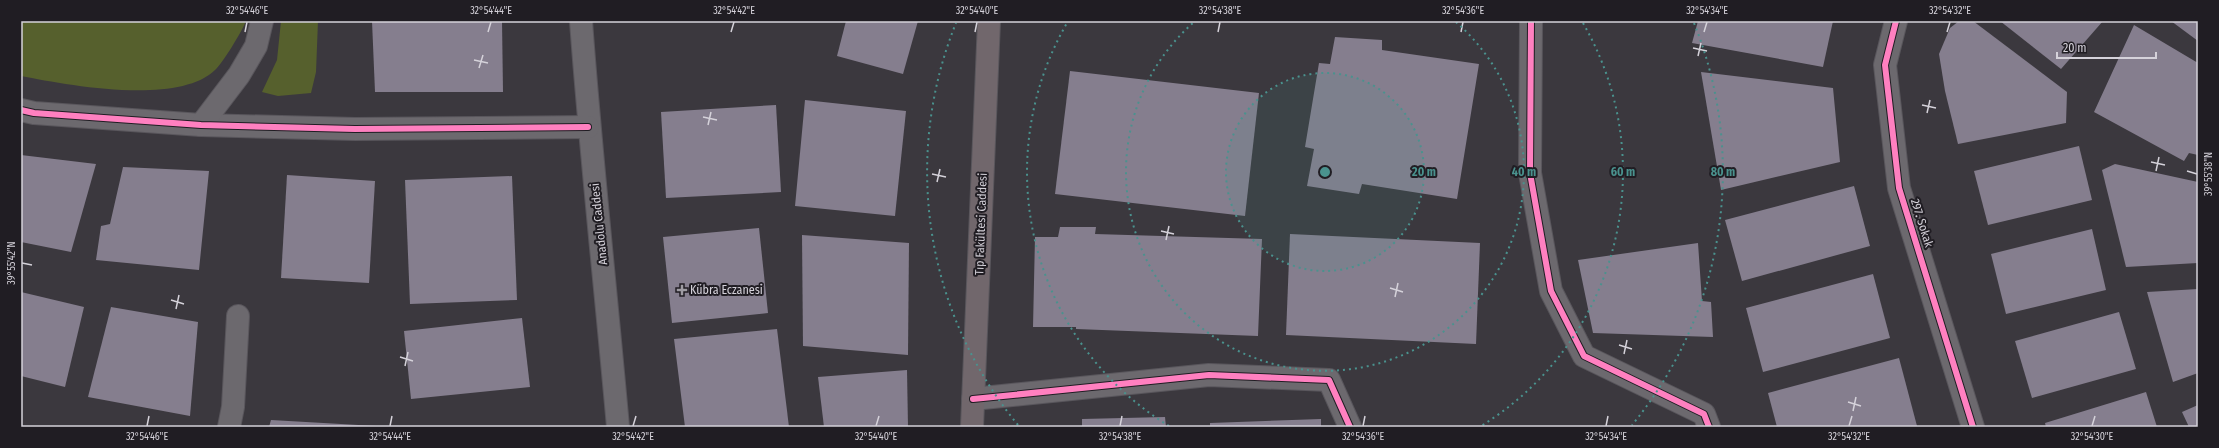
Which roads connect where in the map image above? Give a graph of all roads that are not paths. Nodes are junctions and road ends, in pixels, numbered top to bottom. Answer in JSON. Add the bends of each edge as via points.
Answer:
{"nodes":[{"id":1,"x":262,"y":21,"type":"edge"},
{"id":2,"x":581,"y":21,"type":"edge"},
{"id":3,"x":989,"y":21,"type":"edge"},
{"id":4,"x":1531,"y":21,"type":"edge"},
{"id":5,"x":1896,"y":21,"type":"edge"},
{"id":6,"x":21,"y":110,"type":"edge"},
{"id":7,"x":201,"y":125,"type":"junction"},
{"id":8,"x":588,"y":127,"type":"junction"},
{"id":9,"x":238,"y":316,"type":"dead end"},
{"id":10,"x":973,"y":399,"type":"junction"},
{"id":11,"x":229,"y":427,"type":"edge"},
{"id":12,"x":618,"y":427,"type":"edge"},
{"id":13,"x":972,"y":427,"type":"edge"},
{"id":14,"x":1350,"y":427,"type":"edge"},
{"id":15,"x":1709,"y":427,"type":"edge"},
{"id":16,"x":1973,"y":427,"type":"edge"}],
"edges":[{"from":1,"to":7,"type":"street","via":[[256,46],[239,75]]},
{"from":2,"to":8,"type":"street","name":"Anadolu Caddesi"},
{"from":3,"to":10,"type":"main road","name":"Tıp Fakültesi Caddesi"},
{"from":4,"to":15,"type":"street","via":[[1530,173],[1551,291],[1584,356],[1704,414]]},
{"from":5,"to":16,"type":"street","name":"297. Sokak","via":[[1885,65],[1899,188]]},
{"from":6,"to":7,"type":"street"},
{"from":7,"to":8,"type":"street","via":[[355,129]]},
{"from":8,"to":12,"type":"street","name":"Anadolu Caddesi"},
{"from":9,"to":11,"type":"street","via":[[233,407]]},
{"from":10,"to":13,"type":"main road","name":"Tıp Fakültesi Caddesi"},
{"from":10,"to":14,"type":"street","via":[[1209,375],[1329,380]]}]}
